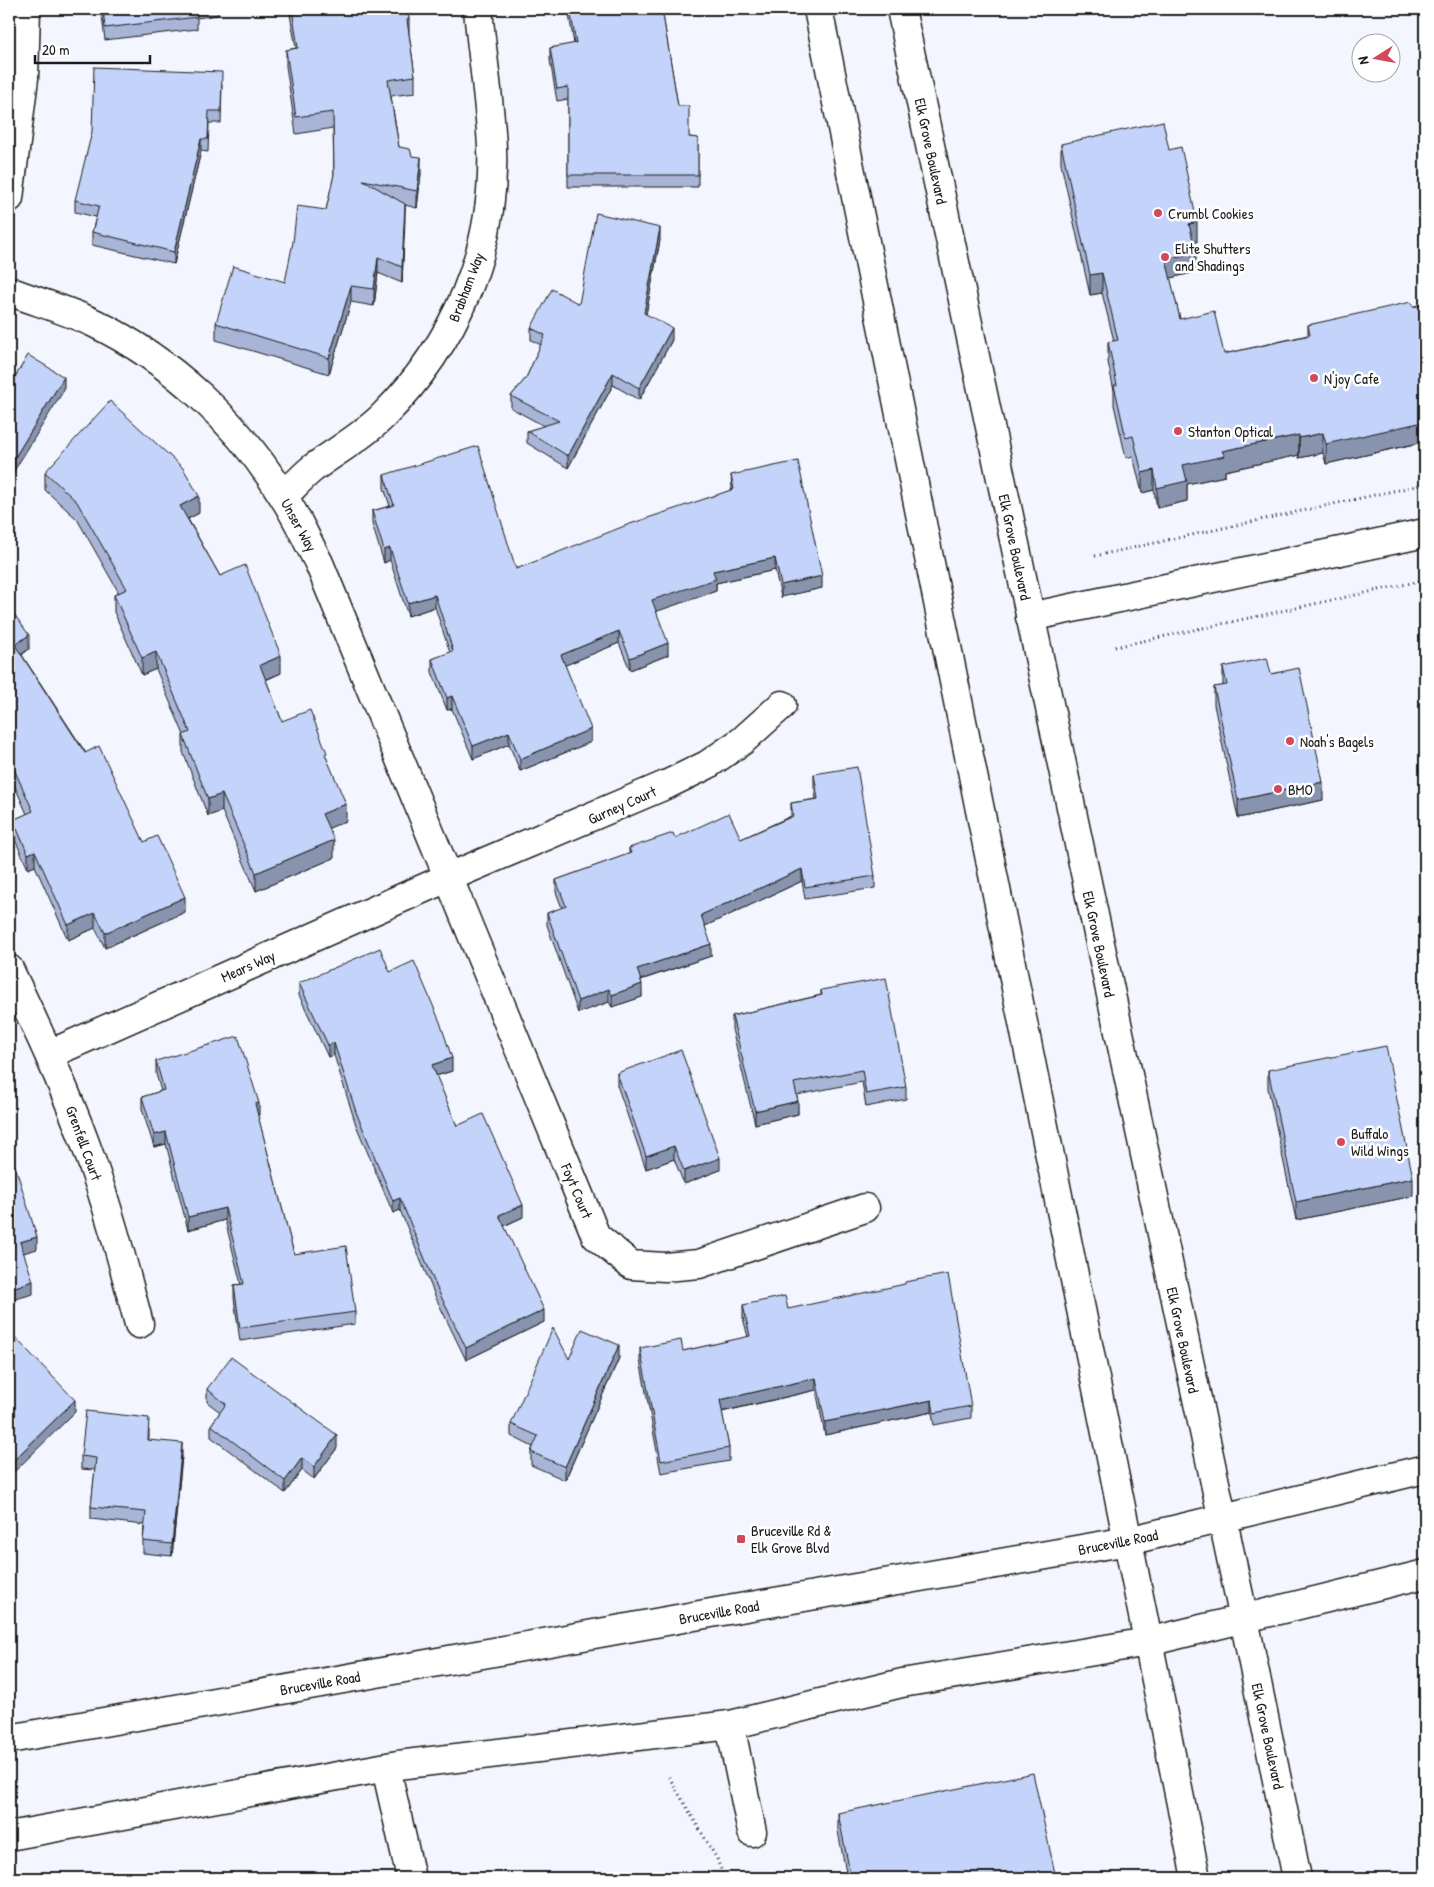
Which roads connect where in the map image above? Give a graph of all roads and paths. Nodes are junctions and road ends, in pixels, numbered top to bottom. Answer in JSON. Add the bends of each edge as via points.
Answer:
{"nodes":[{"id":1,"x":26,"y":9,"type":"edge"},
{"id":2,"x":478,"y":9,"type":"edge"},
{"id":3,"x":818,"y":9,"type":"edge"},
{"id":4,"x":901,"y":9,"type":"edge"},
{"id":5,"x":9,"y":198,"type":"edge"},
{"id":6,"x":9,"y":291,"type":"edge"},
{"id":7,"x":1425,"y":484,"type":"edge"},
{"id":8,"x":284,"y":496,"type":"junction"},
{"id":9,"x":1425,"y":532,"type":"edge"},
{"id":10,"x":1095,"y":556,"type":"dead end"},
{"id":11,"x":1425,"y":580,"type":"edge"},
{"id":12,"x":1030,"y":618,"type":"junction"},
{"id":13,"x":1115,"y":647,"type":"dead end"},
{"id":14,"x":782,"y":705,"type":"dead end"},
{"id":15,"x":447,"y":878,"type":"junction"},
{"id":16,"x":9,"y":969,"type":"edge"},
{"id":17,"x":50,"y":1054,"type":"junction"},
{"id":18,"x":865,"y":1208,"type":"dead end"},
{"id":19,"x":139,"y":1324,"type":"dead end"},
{"id":20,"x":1425,"y":1469,"type":"edge"},
{"id":21,"x":1221,"y":1519,"type":"junction"},
{"id":22,"x":1128,"y":1541,"type":"junction"},
{"id":23,"x":1425,"y":1574,"type":"edge"},
{"id":24,"x":1244,"y":1619,"type":"junction"},
{"id":25,"x":1148,"y":1642,"type":"junction"},
{"id":26,"x":730,"y":1725,"type":"junction"},
{"id":27,"x":9,"y":1739,"type":"edge"},
{"id":28,"x":386,"y":1768,"type":"junction"},
{"id":29,"x":669,"y":1777,"type":"dead end"},
{"id":30,"x":752,"y":1832,"type":"dead end"},
{"id":31,"x":9,"y":1836,"type":"edge"},
{"id":32,"x":411,"y":1878,"type":"edge"},
{"id":33,"x":724,"y":1878,"type":"edge"},
{"id":34,"x":1196,"y":1878,"type":"edge"},
{"id":35,"x":1297,"y":1878,"type":"edge"}],
"edges":[{"from":1,"to":5,"type":"main road","via":[[24,78]]},
{"from":2,"to":8,"type":"main road","name":"Brabham Way","via":[[492,147],[492,191],[485,233],[468,290],[437,352],[412,386],[382,418],[313,468]]},
{"from":3,"to":22,"type":"main road"},
{"from":4,"to":12,"type":"main road","name":"Elk Grove Boulevard"},
{"from":6,"to":8,"type":"main road","name":"Unser Way","via":[[94,323],[167,368],[230,427]]},
{"from":7,"to":10,"type":"path"},
{"from":8,"to":15,"type":"main road","name":"Unser Way","via":[[319,563]]},
{"from":9,"to":12,"type":"main road"},
{"from":11,"to":13,"type":"path"},
{"from":12,"to":21,"type":"main road","name":"Elk Grove Boulevard"},
{"from":14,"to":15,"type":"main road","name":"Gurney Court","via":[[742,741],[707,765]]},
{"from":15,"to":17,"type":"main road","name":"Mears Way"},
{"from":15,"to":18,"type":"main road","name":"Foyt Court","via":[[596,1236],[631,1265],[699,1264]]},
{"from":16,"to":17,"type":"main road","name":"Grenfell Court"},
{"from":17,"to":19,"type":"main road","name":"Grenfell Court","via":[[85,1143],[119,1246]]},
{"from":20,"to":21,"type":"main road","name":"Bruceville Road"},
{"from":21,"to":22,"type":"main road","name":"Bruceville Road"},
{"from":21,"to":24,"type":"main road","name":"Elk Grove Boulevard"},
{"from":22,"to":25,"type":"main road"},
{"from":22,"to":27,"type":"main road","name":"Bruceville Road"},
{"from":23,"to":24,"type":"main road"},
{"from":24,"to":25,"type":"main road"},
{"from":24,"to":35,"type":"main road","name":"Elk Grove Boulevard"},
{"from":25,"to":26,"type":"main road","via":[[902,1683]]},
{"from":25,"to":34,"type":"main road"},
{"from":26,"to":28,"type":"main road"},
{"from":26,"to":30,"type":"main road"},
{"from":28,"to":31,"type":"main road"},
{"from":28,"to":32,"type":"main road"},
{"from":29,"to":33,"type":"path","via":[[717,1859]]}]}
